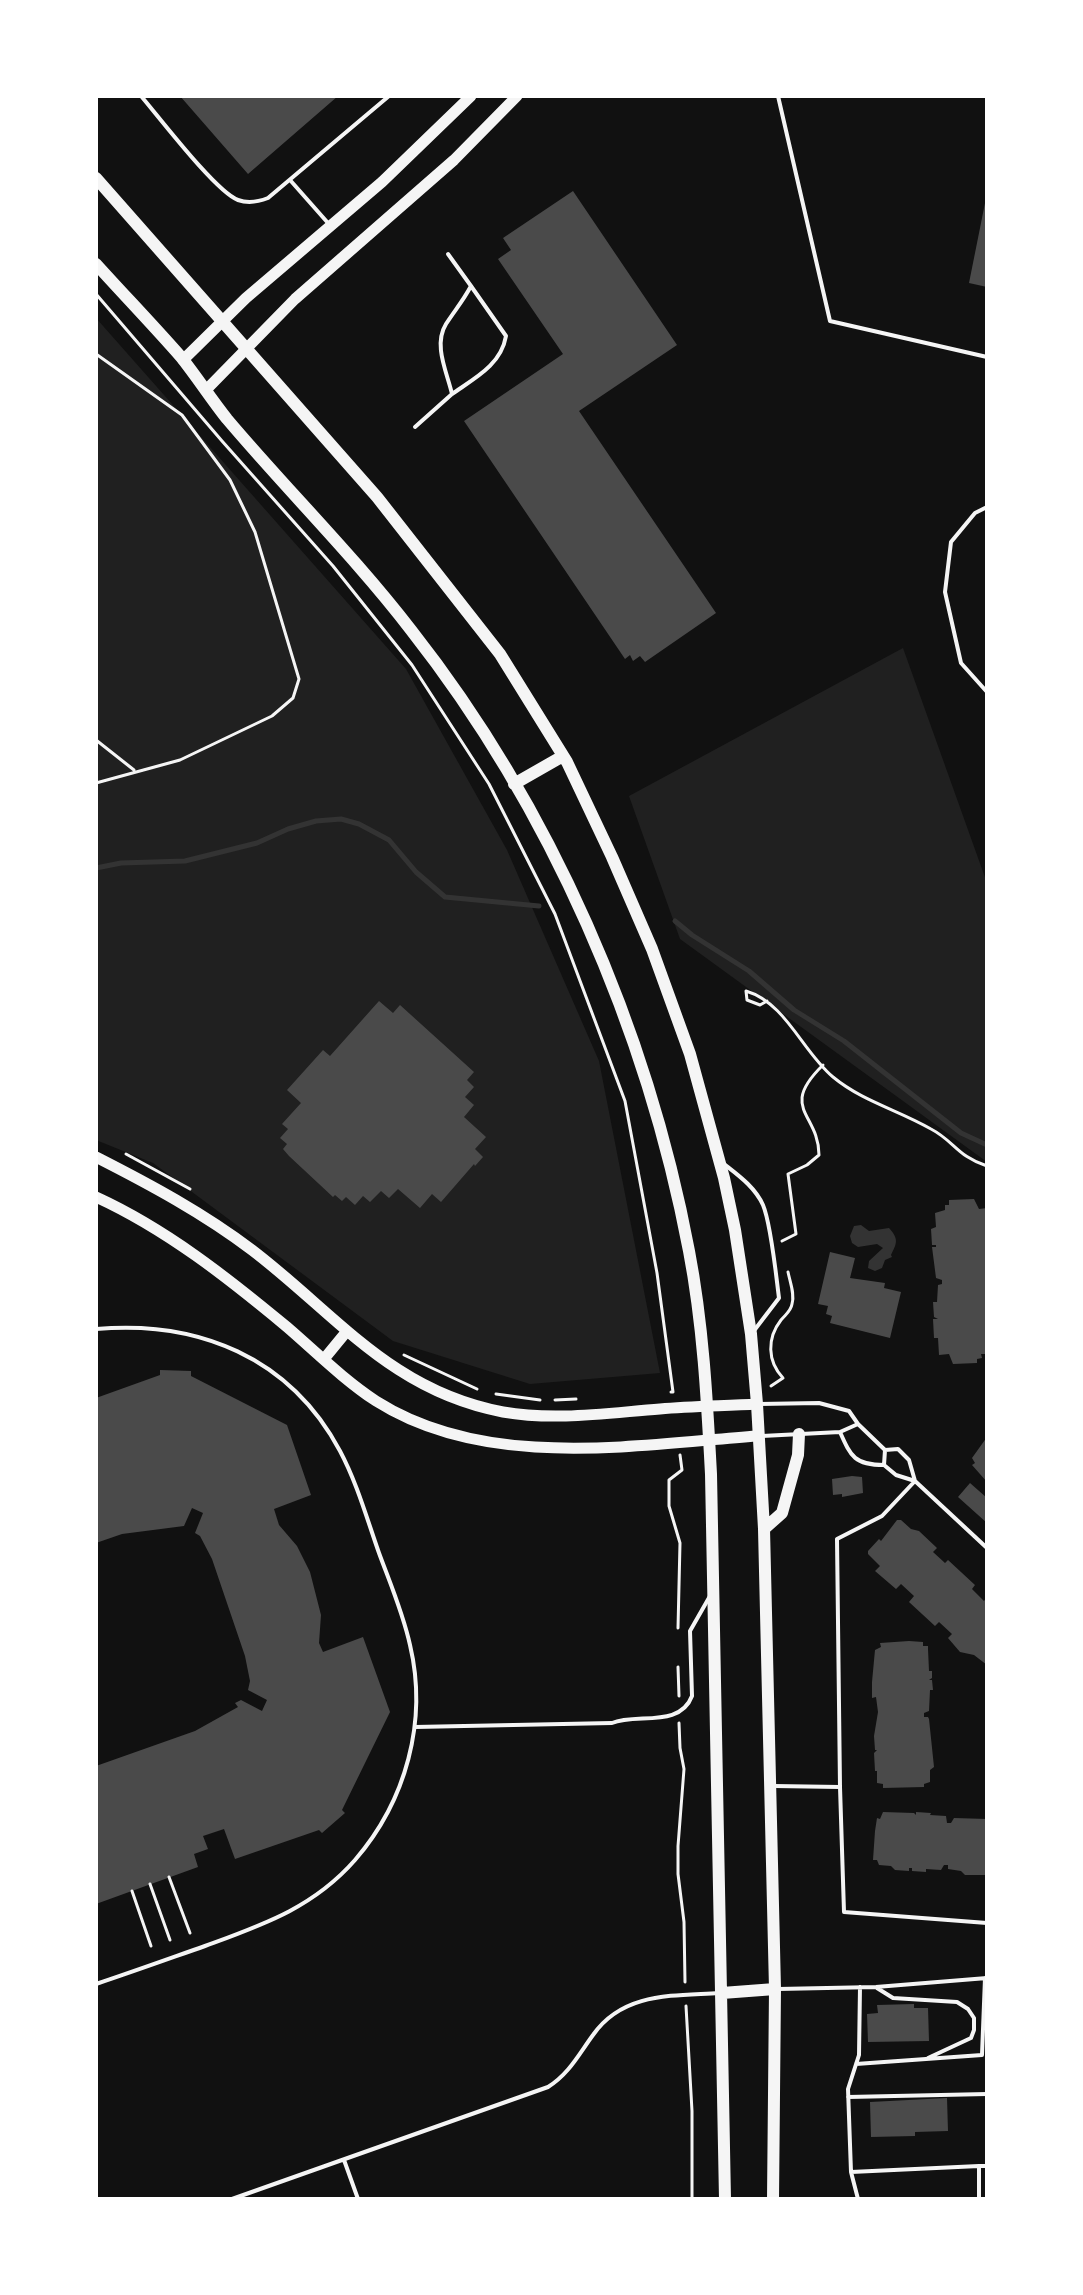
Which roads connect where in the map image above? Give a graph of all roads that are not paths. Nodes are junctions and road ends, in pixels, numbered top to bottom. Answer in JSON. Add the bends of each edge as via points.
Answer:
{"nodes":[{"id":1,"x":141,"y":96,"type":"edge"},
{"id":2,"x":389,"y":96,"type":"edge"},
{"id":3,"x":471,"y":96,"type":"edge"},
{"id":4,"x":517,"y":96,"type":"edge"},
{"id":5,"x":778,"y":96,"type":"edge"},
{"id":6,"x":96,"y":178,"type":"edge"},
{"id":7,"x":290,"y":180,"type":"junction"},
{"id":8,"x":331,"y":226,"type":"junction"},
{"id":9,"x":448,"y":254,"type":"dead end"},
{"id":10,"x":96,"y":264,"type":"edge"},
{"id":11,"x":471,"y":286,"type":"junction"},
{"id":12,"x":222,"y":322,"type":"junction"},
{"id":13,"x":247,"y":349,"type":"junction"},
{"id":14,"x":987,"y":357,"type":"edge"},
{"id":15,"x":183,"y":360,"type":"junction"},
{"id":16,"x":206,"y":390,"type":"junction"},
{"id":17,"x":452,"y":394,"type":"junction"},
{"id":18,"x":415,"y":427,"type":"dead end"},
{"id":19,"x":987,"y":507,"type":"edge"},
{"id":20,"x":987,"y":692,"type":"edge"},
{"id":21,"x":563,"y":756,"type":"junction"},
{"id":22,"x":514,"y":784,"type":"junction"},
{"id":23,"x":96,"y":1157,"type":"edge"},
{"id":24,"x":719,"y":1160,"type":"junction"},
{"id":25,"x":96,"y":1197,"type":"edge"},
{"id":26,"x":96,"y":1329,"type":"edge"},
{"id":27,"x":347,"y":1331,"type":"junction"},
{"id":28,"x":751,"y":1334,"type":"junction"},
{"id":29,"x":324,"y":1359,"type":"junction"},
{"id":30,"x":757,"y":1404,"type":"junction"},
{"id":31,"x":707,"y":1407,"type":"junction"},
{"id":32,"x":858,"y":1424,"type":"junction"},
{"id":33,"x":840,"y":1432,"type":"junction"},
{"id":34,"x":799,"y":1434,"type":"junction"},
{"id":35,"x":757,"y":1436,"type":"junction"},
{"id":36,"x":709,"y":1440,"type":"junction"},
{"id":37,"x":885,"y":1450,"type":"junction"},
{"id":38,"x":884,"y":1465,"type":"junction"},
{"id":39,"x":915,"y":1481,"type":"junction"},
{"id":40,"x":764,"y":1529,"type":"junction"},
{"id":41,"x":987,"y":1548,"type":"edge"},
{"id":42,"x":713,"y":1590,"type":"junction"},
{"id":43,"x":415,"y":1727,"type":"junction"},
{"id":44,"x":769,"y":1785,"type":"junction"},
{"id":45,"x":840,"y":1787,"type":"junction"},
{"id":46,"x":987,"y":1923,"type":"edge"},
{"id":47,"x":986,"y":1978,"type":"edge"},
{"id":48,"x":96,"y":1984,"type":"edge"},
{"id":49,"x":860,"y":1987,"type":"junction"},
{"id":50,"x":876,"y":1987,"type":"junction"},
{"id":51,"x":775,"y":1989,"type":"junction"},
{"id":52,"x":722,"y":1993,"type":"junction"},
{"id":53,"x":926,"y":2059,"type":"junction"},
{"id":54,"x":856,"y":2064,"type":"junction"},
{"id":55,"x":987,"y":2094,"type":"edge"},
{"id":56,"x":848,"y":2097,"type":"junction"},
{"id":57,"x":344,"y":2160,"type":"junction"},
{"id":58,"x":979,"y":2166,"type":"junction"},
{"id":59,"x":987,"y":2166,"type":"edge"},
{"id":60,"x":851,"y":2172,"type":"junction"},
{"id":61,"x":232,"y":2199,"type":"edge"},
{"id":62,"x":358,"y":2199,"type":"edge"},
{"id":63,"x":725,"y":2199,"type":"edge"},
{"id":64,"x":773,"y":2199,"type":"edge"},
{"id":65,"x":858,"y":2199,"type":"edge"},
{"id":66,"x":979,"y":2199,"type":"edge"}],
"edges":[{"from":1,"to":7,"type":"lane","via":[[207,174],[237,200],[256,203]]},
{"from":2,"to":7,"type":"lane"},
{"from":3,"to":8,"type":"street"},
{"from":4,"to":13,"type":"street"},
{"from":5,"to":14,"type":"lane","via":[[830,321]]},
{"from":6,"to":12,"type":"main road"},
{"from":7,"to":8,"type":"lane"},
{"from":8,"to":12,"type":"street"},
{"from":9,"to":11,"type":"lane"},
{"from":10,"to":15,"type":"main road"},
{"from":11,"to":17,"type":"lane","via":[[445,326],[440,348]]},
{"from":11,"to":17,"type":"lane","via":[[506,336],[503,353]]},
{"from":12,"to":13,"type":"main road"},
{"from":12,"to":15,"type":"street"},
{"from":13,"to":16,"type":"street"},
{"from":13,"to":21,"type":"main road","via":[[377,497],[500,654]]},
{"from":15,"to":16,"type":"main road"},
{"from":16,"to":22,"type":"main road","via":[[412,630]]},
{"from":17,"to":18,"type":"lane"},
{"from":19,"to":20,"type":"lane","via":[[975,513],[951,542],[945,592],[961,663]]},
{"from":21,"to":22,"type":"main road"},
{"from":21,"to":24,"type":"main road","via":[[652,949],[690,1054]]},
{"from":22,"to":31,"type":"main road","via":[[584,921],[652,1104],[696,1290]]},
{"from":23,"to":27,"type":"street","via":[[226,1230]]},
{"from":24,"to":28,"type":"main road"},
{"from":24,"to":28,"type":"lane","via":[[744,1180],[763,1206],[776,1275],[779,1298]]},
{"from":25,"to":29,"type":"street","via":[[195,1255]]},
{"from":26,"to":43,"type":"lane","via":[[171,1330],[227,1346],[276,1375],[316,1415],[347,1466],[404,1623],[415,1674]]},
{"from":27,"to":29,"type":"street"},
{"from":27,"to":31,"type":"street","via":[[414,1380],[486,1408],[552,1417]]},
{"from":28,"to":30,"type":"main road"},
{"from":29,"to":36,"type":"street","via":[[396,1412],[483,1440],[561,1449]]},
{"from":30,"to":31,"type":"street"},
{"from":30,"to":32,"type":"lane","via":[[819,1403],[849,1411]]},
{"from":30,"to":35,"type":"main road"},
{"from":31,"to":36,"type":"main road"},
{"from":32,"to":33,"type":"lane"},
{"from":32,"to":37,"type":"lane"},
{"from":33,"to":34,"type":"lane"},
{"from":33,"to":38,"type":"lane","via":[[852,1457]]},
{"from":34,"to":35,"type":"lane"},
{"from":34,"to":40,"type":"main road","via":[[782,1513]]},
{"from":35,"to":36,"type":"street"},
{"from":35,"to":40,"type":"main road"},
{"from":36,"to":42,"type":"main road"},
{"from":37,"to":38,"type":"lane"},
{"from":37,"to":39,"type":"lane","via":[[898,1449],[909,1460]]},
{"from":38,"to":39,"type":"lane"},
{"from":39,"to":41,"type":"lane"},
{"from":39,"to":45,"type":"lane","via":[[882,1516],[837,1539]]},
{"from":40,"to":44,"type":"main road"},
{"from":42,"to":43,"type":"lane","via":[[690,1631],[692,1696],[679,1713],[612,1723]]},
{"from":42,"to":52,"type":"main road"},
{"from":43,"to":48,"type":"lane","via":[[407,1765],[387,1814],[355,1860],[324,1888],[270,1923]]},
{"from":44,"to":45,"type":"lane"},
{"from":44,"to":51,"type":"main road"},
{"from":45,"to":46,"type":"lane","via":[[844,1912]]},
{"from":47,"to":50,"type":"lane"},
{"from":47,"to":53,"type":"lane","via":[[982,2055]]},
{"from":49,"to":50,"type":"lane"},
{"from":49,"to":51,"type":"lane"},
{"from":49,"to":54,"type":"lane"},
{"from":50,"to":53,"type":"lane","via":[[893,1998],[957,2002],[968,2009],[974,2018],[971,2038]]},
{"from":51,"to":52,"type":"main road"},
{"from":51,"to":64,"type":"main road"},
{"from":52,"to":57,"type":"lane","via":[[643,1999],[596,2030],[566,2072],[548,2087]]},
{"from":52,"to":63,"type":"main road"},
{"from":53,"to":54,"type":"lane"},
{"from":54,"to":56,"type":"lane"},
{"from":55,"to":56,"type":"lane"},
{"from":56,"to":60,"type":"lane"},
{"from":57,"to":61,"type":"lane"},
{"from":57,"to":62,"type":"lane"},
{"from":58,"to":59,"type":"lane"},
{"from":58,"to":60,"type":"lane"},
{"from":58,"to":66,"type":"lane"},
{"from":60,"to":65,"type":"lane"}]}
